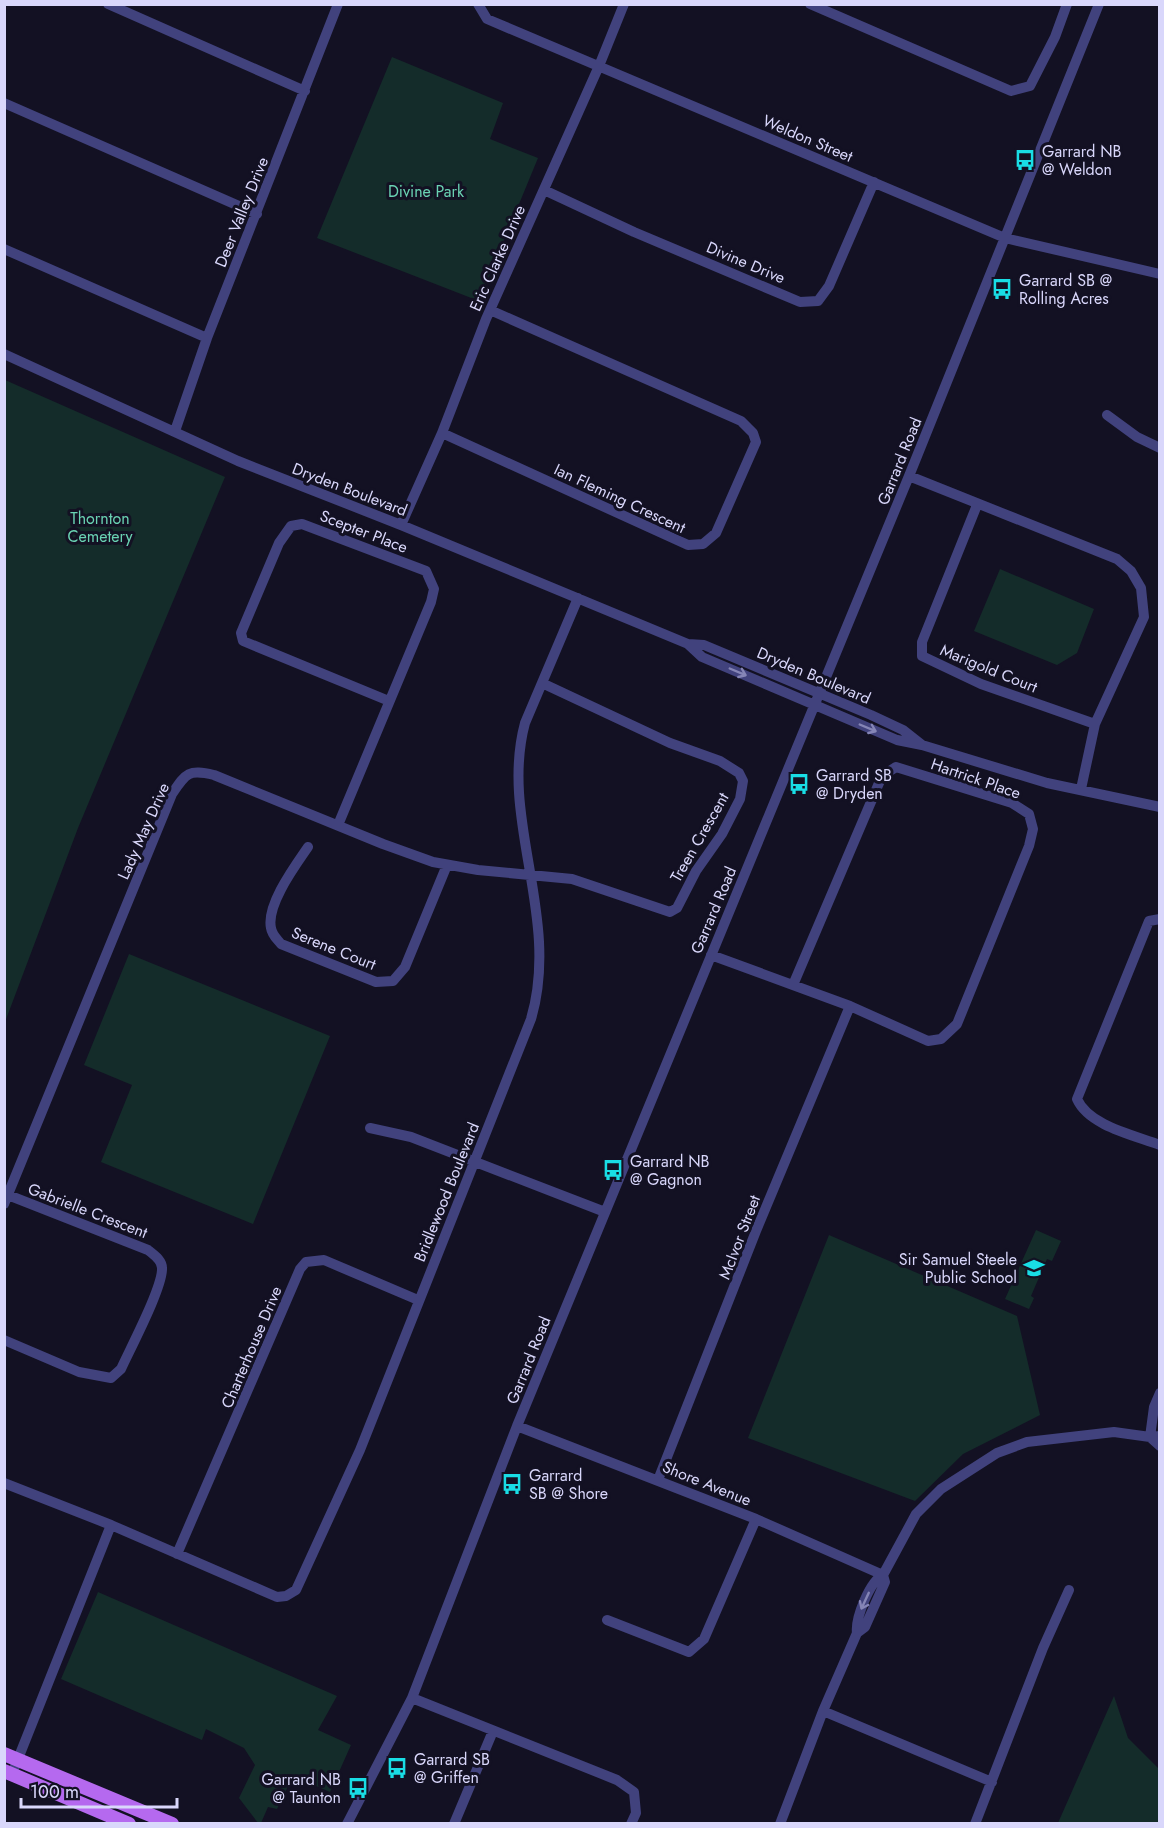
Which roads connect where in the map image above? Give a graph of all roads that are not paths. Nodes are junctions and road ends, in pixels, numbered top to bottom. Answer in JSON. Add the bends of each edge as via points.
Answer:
{"nodes":[{"id":1,"x":108,"y":4,"type":"edge"},
{"id":2,"x":338,"y":4,"type":"edge"},
{"id":3,"x":478,"y":4,"type":"edge"},
{"id":4,"x":624,"y":4,"type":"edge"},
{"id":5,"x":810,"y":4,"type":"edge"},
{"id":6,"x":1066,"y":4,"type":"edge"},
{"id":7,"x":1099,"y":4,"type":"edge"},
{"id":8,"x":599,"y":66,"type":"junction"},
{"id":9,"x":305,"y":91,"type":"junction"},
{"id":10,"x":4,"y":103,"type":"edge"},
{"id":11,"x":874,"y":182,"type":"junction"},
{"id":12,"x":544,"y":190,"type":"junction"},
{"id":13,"x":257,"y":214,"type":"junction"},
{"id":14,"x":1005,"y":238,"type":"junction"},
{"id":15,"x":4,"y":249,"type":"edge"},
{"id":16,"x":1160,"y":274,"type":"edge"},
{"id":17,"x":490,"y":310,"type":"junction"},
{"id":18,"x":207,"y":338,"type":"junction"},
{"id":19,"x":4,"y":354,"type":"edge"},
{"id":20,"x":1107,"y":415,"type":"dead end"},
{"id":21,"x":175,"y":432,"type":"junction"},
{"id":22,"x":442,"y":433,"type":"junction"},
{"id":23,"x":1160,"y":448,"type":"edge"},
{"id":24,"x":909,"y":476,"type":"junction"},
{"id":25,"x":977,"y":505,"type":"junction"},
{"id":26,"x":401,"y":525,"type":"junction"},
{"id":27,"x":578,"y":598,"type":"junction"},
{"id":28,"x":688,"y":644,"type":"junction"},
{"id":29,"x":544,"y":684,"type":"junction"},
{"id":30,"x":820,"y":694,"type":"junction"},
{"id":31,"x":389,"y":701,"type":"junction"},
{"id":32,"x":815,"y":705,"type":"junction"},
{"id":33,"x":1095,"y":724,"type":"junction"},
{"id":34,"x":922,"y":745,"type":"junction"},
{"id":35,"x":1080,"y":789,"type":"junction"},
{"id":36,"x":1160,"y":807,"type":"edge"},
{"id":37,"x":338,"y":825,"type":"junction"},
{"id":38,"x":308,"y":847,"type":"dead end"},
{"id":39,"x":447,"y":865,"type":"junction"},
{"id":40,"x":532,"y":874,"type":"junction"},
{"id":41,"x":1160,"y":919,"type":"edge"},
{"id":42,"x":711,"y":955,"type":"junction"},
{"id":43,"x":793,"y":985,"type":"junction"},
{"id":44,"x":850,"y":1006,"type":"junction"},
{"id":45,"x":370,"y":1128,"type":"dead end"},
{"id":46,"x":1160,"y":1145,"type":"edge"},
{"id":47,"x":474,"y":1160,"type":"junction"},
{"id":48,"x":6,"y":1200,"type":"edge"},
{"id":49,"x":605,"y":1212,"type":"junction"},
{"id":50,"x":418,"y":1300,"type":"junction"},
{"id":51,"x":4,"y":1340,"type":"edge"},
{"id":52,"x":1160,"y":1393,"type":"edge"},
{"id":53,"x":517,"y":1426,"type":"junction"},
{"id":54,"x":1155,"y":1436,"type":"edge"},
{"id":55,"x":1160,"y":1446,"type":"edge"},
{"id":56,"x":658,"y":1480,"type":"junction"},
{"id":57,"x":4,"y":1483,"type":"edge"},
{"id":58,"x":756,"y":1519,"type":"junction"},
{"id":59,"x":111,"y":1525,"type":"junction"},
{"id":60,"x":177,"y":1554,"type":"junction"},
{"id":61,"x":884,"y":1575,"type":"junction"},
{"id":62,"x":1069,"y":1590,"type":"dead end"},
{"id":63,"x":607,"y":1620,"type":"dead end"},
{"id":64,"x":412,"y":1698,"type":"junction"},
{"id":65,"x":823,"y":1711,"type":"junction"},
{"id":66,"x":493,"y":1731,"type":"junction"},
{"id":67,"x":4,"y":1754,"type":"edge"},
{"id":68,"x":19,"y":1760,"type":"junction"},
{"id":69,"x":8,"y":1772,"type":"edge"},
{"id":70,"x":992,"y":1782,"type":"junction"},
{"id":71,"x":129,"y":1824,"type":"edge"},
{"id":72,"x":172,"y":1824,"type":"edge"},
{"id":73,"x":347,"y":1824,"type":"edge"},
{"id":74,"x":454,"y":1824,"type":"edge"},
{"id":75,"x":631,"y":1824,"type":"edge"},
{"id":76,"x":780,"y":1824,"type":"edge"},
{"id":77,"x":975,"y":1824,"type":"edge"}],
"edges":[{"from":1,"to":9,"type":"street"},
{"from":2,"to":9,"type":"street","name":"Deer Valley Drive"},
{"from":3,"to":8,"type":"street","name":"Weldon Street","via":[[487,19]]},
{"from":4,"to":8,"type":"street","name":"Eric Clarke Drive"},
{"from":5,"to":6,"type":"street","via":[[1011,91],[1030,86]]},
{"from":7,"to":14,"type":"street","name":"Garrard Road"},
{"from":8,"to":11,"type":"street","name":"Weldon Street"},
{"from":8,"to":12,"type":"street","name":"Eric Clarke Drive"},
{"from":9,"to":13,"type":"street","name":"Deer Valley Drive"},
{"from":10,"to":13,"type":"street"},
{"from":11,"to":12,"type":"street","name":"Divine Drive","via":[[829,285],[818,301],[800,302]]},
{"from":11,"to":14,"type":"street","name":"Weldon Street"},
{"from":12,"to":17,"type":"street","name":"Eric Clarke Drive"},
{"from":13,"to":18,"type":"street","name":"Deer Valley Drive"},
{"from":14,"to":16,"type":"street","name":"Weldon Street"},
{"from":14,"to":24,"type":"street","name":"Garrard Road"},
{"from":15,"to":18,"type":"street"},
{"from":17,"to":22,"type":"street","name":"Eric Clarke Drive"},
{"from":17,"to":22,"type":"street","name":"Ian Fleming Crescent","via":[[741,421],[756,442],[716,533],[703,544],[688,545]]},
{"from":18,"to":21,"type":"street","name":"Deer Valley Drive"},
{"from":19,"to":21,"type":"street","name":"Dryden Boulevard"},
{"from":20,"to":23,"type":"street"},
{"from":21,"to":26,"type":"street","name":"Dryden Boulevard"},
{"from":22,"to":26,"type":"street","name":"Eric Clarke Drive"},
{"from":24,"to":25,"type":"street"},
{"from":24,"to":30,"type":"street","name":"Garrard Road"},
{"from":25,"to":33,"type":"street","via":[[1117,559],[1131,571],[1141,588],[1144,617]]},
{"from":25,"to":33,"type":"street","name":"Marigold Court","via":[[922,642],[922,656],[981,684]]},
{"from":26,"to":27,"type":"street","name":"Dryden Boulevard"},
{"from":27,"to":28,"type":"street","name":"Dryden Boulevard"},
{"from":27,"to":29,"type":"street","name":"Bridlewood Boulevard"},
{"from":28,"to":30,"type":"street","name":"Dryden Boulevard","via":[[704,645]]},
{"from":28,"to":32,"type":"street","name":"Dryden Boulevard","one_way":true,"via":[[702,657]]},
{"from":29,"to":40,"type":"street","name":"Bridlewood Boulevard","via":[[520,743],[521,802]]},
{"from":29,"to":40,"type":"street","name":"Treen Crescent","via":[[734,769],[743,790],[723,834],[670,912],[572,879]]},
{"from":30,"to":32,"type":"street","name":"Garrard Road"},
{"from":30,"to":34,"type":"street","name":"Dryden Boulevard","via":[[903,730]]},
{"from":31,"to":31,"type":"street","name":"Scepter Place","via":[[431,602],[432,581],[426,571],[348,540],[302,524],[291,526],[279,543],[241,633],[243,641]]},
{"from":31,"to":37,"type":"street","name":"Scepter Place"},
{"from":32,"to":34,"type":"street","name":"Dryden Boulevard","one_way":true,"via":[[897,740]]},
{"from":32,"to":42,"type":"street","name":"Garrard Road"},
{"from":33,"to":35,"type":"street"},
{"from":34,"to":35,"type":"street","name":"Dryden Boulevard","via":[[1047,783]]},
{"from":35,"to":36,"type":"street","name":"Dryden Boulevard"},
{"from":37,"to":39,"type":"street","name":"Lady May Drive"},
{"from":37,"to":48,"type":"street","name":"Lady May Drive","via":[[214,775],[196,771],[185,775],[172,794]]},
{"from":38,"to":39,"type":"street","name":"Serene Court","via":[[287,877],[270,919],[271,932],[281,944],[376,982],[393,981],[405,968]]},
{"from":39,"to":40,"type":"street","name":"Lady May Drive"},
{"from":40,"to":47,"type":"street","name":"Bridlewood Boulevard","via":[[542,964],[538,995]]},
{"from":41,"to":46,"type":"street","via":[[1149,921],[1077,1099],[1095,1119]]},
{"from":42,"to":43,"type":"street","name":"Hartrick Place"},
{"from":42,"to":49,"type":"street","name":"Garrard Road"},
{"from":43,"to":44,"type":"street","name":"Hartrick Place"},
{"from":43,"to":44,"type":"street","name":"Hartrick Place","via":[[882,776],[896,767],[1012,803],[1029,814],[1033,829],[1029,846],[957,1024],[941,1039],[928,1041]]},
{"from":44,"to":56,"type":"street","name":"McIvor Street"},
{"from":45,"to":47,"type":"street","via":[[411,1137]]},
{"from":47,"to":49,"type":"street"},
{"from":47,"to":50,"type":"street","name":"Bridlewood Boulevard"},
{"from":48,"to":51,"type":"street","name":"Gabrielle Crescent","via":[[148,1250],[159,1259],[162,1268],[121,1369],[111,1378],[79,1372]]},
{"from":49,"to":53,"type":"street","name":"Garrard Road"},
{"from":50,"to":60,"type":"street","name":"Charterhouse Drive","via":[[324,1260],[306,1262]]},
{"from":50,"to":60,"type":"street","name":"Bridlewood Boulevard","via":[[360,1450],[296,1590],[277,1597]]},
{"from":52,"to":54,"type":"street","via":[[1154,1407]]},
{"from":53,"to":56,"type":"street","name":"Shore Avenue"},
{"from":53,"to":64,"type":"street","name":"Garrard Road"},
{"from":54,"to":55,"type":"street"},
{"from":54,"to":61,"type":"street","via":[[1114,1432],[1027,1442],[997,1453],[941,1488],[916,1514]]},
{"from":56,"to":58,"type":"street","name":"Shore Avenue"},
{"from":57,"to":59,"type":"street"},
{"from":58,"to":61,"type":"street","name":"Shore Avenue"},
{"from":58,"to":63,"type":"street","via":[[704,1639],[689,1652]]},
{"from":59,"to":60,"type":"street","name":"Bridlewood Boulevard"},
{"from":59,"to":68,"type":"street"},
{"from":61,"to":65,"type":"street","via":[[876,1579],[855,1623],[857,1633]]},
{"from":62,"to":70,"type":"street"},
{"from":64,"to":66,"type":"street"},
{"from":64,"to":73,"type":"street","name":"Garrard Road"},
{"from":65,"to":70,"type":"street"},
{"from":65,"to":76,"type":"street"},
{"from":66,"to":74,"type":"street"},
{"from":66,"to":75,"type":"street","via":[[617,1780],[634,1792],[636,1813]]},
{"from":67,"to":68,"type":"main road"},
{"from":68,"to":69,"type":"street"},
{"from":68,"to":72,"type":"main road"},
{"from":69,"to":71,"type":"main road"},
{"from":70,"to":77,"type":"street"}]}
